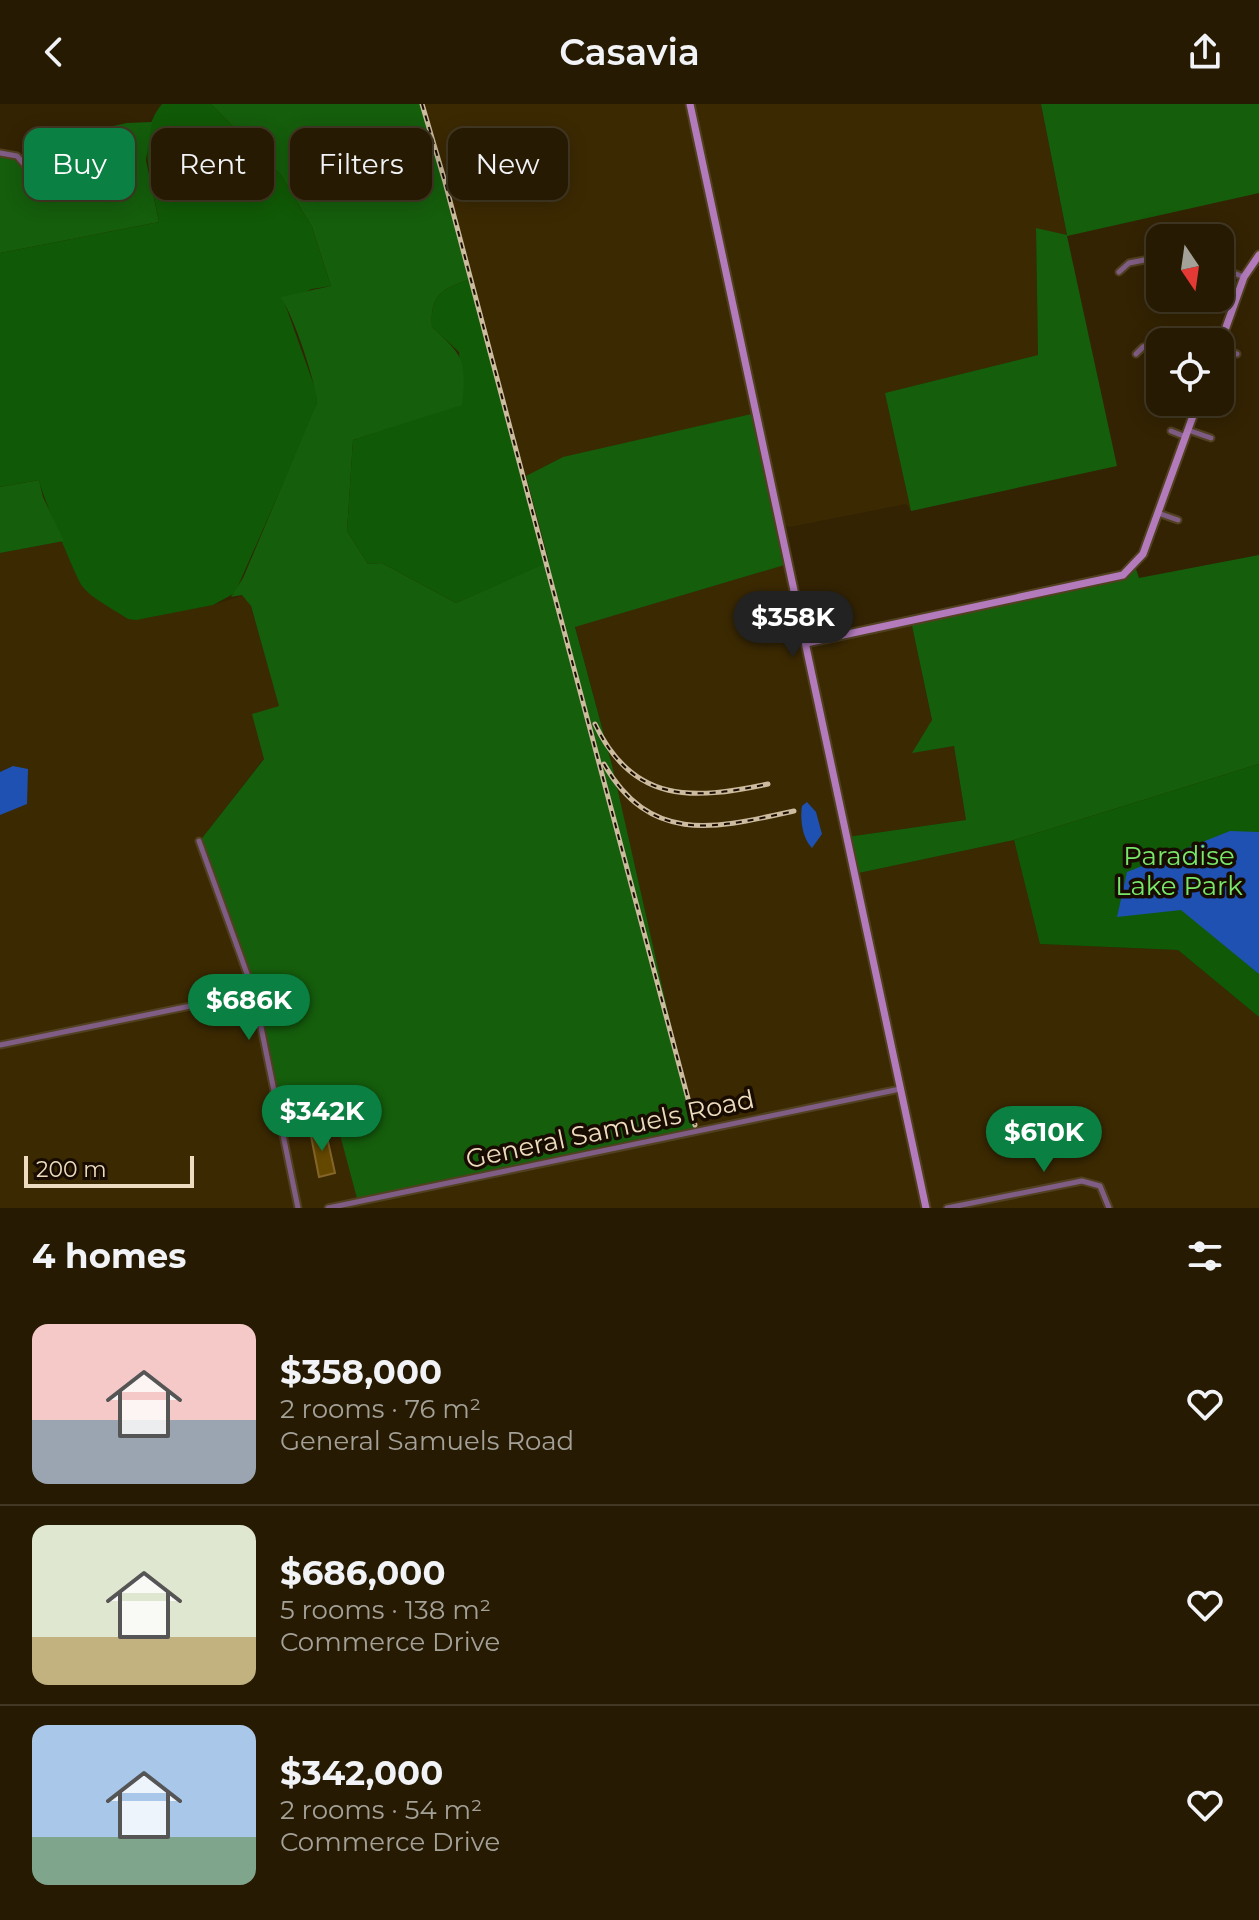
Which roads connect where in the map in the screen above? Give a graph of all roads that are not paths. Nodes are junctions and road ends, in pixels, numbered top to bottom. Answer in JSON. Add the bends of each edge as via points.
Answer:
{"nodes":[{"id":1,"x":690,"y":104,"type":"edge"},
{"id":2,"x":0,"y":153,"type":"edge"},
{"id":3,"x":24,"y":164,"type":"edge"},
{"id":4,"x":1259,"y":255,"type":"edge"},
{"id":5,"x":1146,"y":260,"type":"edge"},
{"id":6,"x":1119,"y":272,"type":"dead end"},
{"id":7,"x":1234,"y":273,"type":"edge"},
{"id":8,"x":1244,"y":277,"type":"junction"},
{"id":9,"x":1226,"y":328,"type":"edge"},
{"id":10,"x":1146,"y":346,"type":"edge"},
{"id":11,"x":1234,"y":353,"type":"edge"},
{"id":12,"x":1136,"y":354,"type":"dead end"},
{"id":13,"x":1237,"y":354,"type":"dead end"},
{"id":14,"x":1193,"y":416,"type":"edge"},
{"id":15,"x":1171,"y":431,"type":"dead end"},
{"id":16,"x":1187,"y":433,"type":"junction"},
{"id":17,"x":1211,"y":438,"type":"dead end"},
{"id":18,"x":1158,"y":513,"type":"junction"},
{"id":19,"x":1178,"y":520,"type":"dead end"},
{"id":20,"x":806,"y":643,"type":"junction"},
{"id":21,"x":199,"y":841,"type":"dead end"},
{"id":22,"x":254,"y":993,"type":"junction"},
{"id":23,"x":0,"y":1045,"type":"edge"},
{"id":24,"x":900,"y":1089,"type":"junction"},
{"id":25,"x":298,"y":1208,"type":"edge"},
{"id":26,"x":328,"y":1208,"type":"edge"},
{"id":27,"x":926,"y":1208,"type":"edge"},
{"id":28,"x":947,"y":1208,"type":"edge"},
{"id":29,"x":1109,"y":1208,"type":"edge"}],
"edges":[{"from":1,"to":20,"type":"street"},
{"from":2,"to":3,"type":"street","via":[[17,156]]},
{"from":4,"to":8,"type":"street"},
{"from":5,"to":6,"type":"street","via":[[1129,263]]},
{"from":7,"to":8,"type":"street"},
{"from":8,"to":9,"type":"street"},
{"from":10,"to":12,"type":"street"},
{"from":11,"to":13,"type":"street"},
{"from":14,"to":16,"type":"street"},
{"from":15,"to":16,"type":"street"},
{"from":16,"to":17,"type":"street"},
{"from":16,"to":18,"type":"street"},
{"from":18,"to":19,"type":"street"},
{"from":18,"to":20,"type":"street","via":[[1140,559],[1115,579]]},
{"from":20,"to":24,"type":"street"},
{"from":21,"to":22,"type":"street"},
{"from":22,"to":23,"type":"street"},
{"from":22,"to":25,"type":"street"},
{"from":24,"to":26,"type":"street","name":"General Samuels Road"},
{"from":24,"to":27,"type":"street"},
{"from":28,"to":29,"type":"street","via":[[1082,1181],[1100,1186]]}]}
